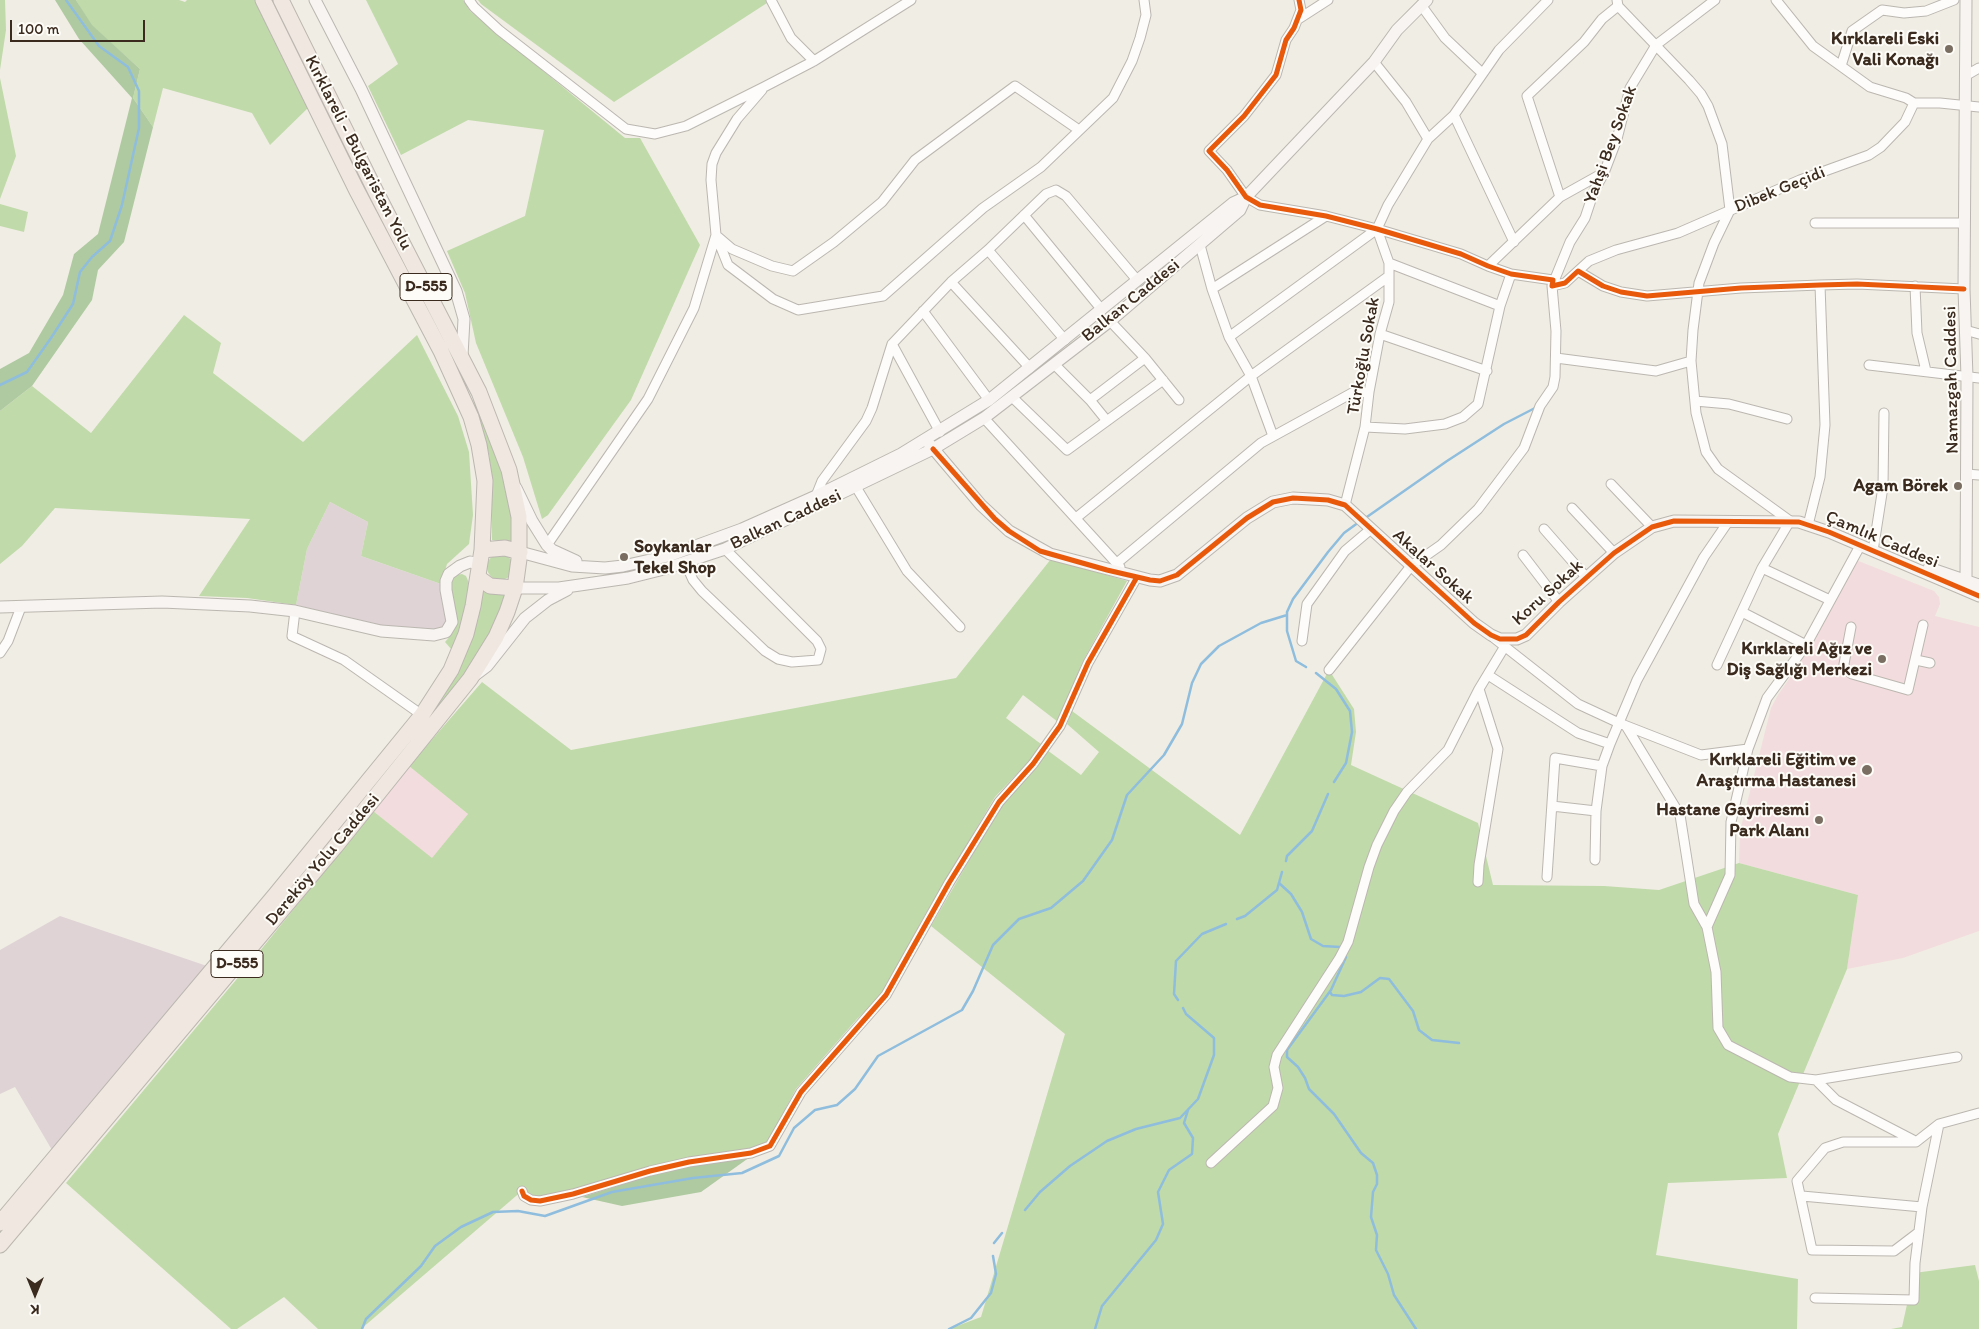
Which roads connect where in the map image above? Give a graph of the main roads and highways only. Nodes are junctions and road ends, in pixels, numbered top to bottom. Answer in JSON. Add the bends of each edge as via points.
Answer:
{"nodes":[{"id":1,"x":263,"y":0,"type":"edge"},
{"id":2,"x":281,"y":0,"type":"edge"},
{"id":3,"x":520,"y":552,"type":"junction"},
{"id":4,"x":480,"y":564,"type":"junction"},
{"id":5,"x":514,"y":588,"type":"junction"},
{"id":6,"x":0,"y":1223,"type":"edge"},
{"id":7,"x":0,"y":1245,"type":"edge"}],
"edges":[{"from":1,"to":4,"type":"highway","name":"Kırklareli - Bulgaristan Yolu","number":"D-555","via":[[356,189],[441,351],[471,417],[485,481]]},
{"from":2,"to":3,"type":"highway","name":"Kırklareli - Bulgaristan Yolu","number":"D-555","via":[[482,399],[511,481],[519,517]]},
{"from":3,"to":4,"type":"highway","via":[[505,548]]},
{"from":3,"to":5,"type":"highway","name":"Kırklareli - Bulgaristan Yolu","number":"D-555"},
{"from":4,"to":5,"type":"highway","via":[[490,586]]},
{"from":4,"to":6,"type":"highway","name":"Dereköy Yolu Caddesi","number":"D-555","via":[[466,634],[452,670],[422,715]]},
{"from":5,"to":7,"type":"highway","name":"Dereköy Yolu Caddesi","number":"D-555","via":[[496,637],[470,679],[335,847]]}]}
